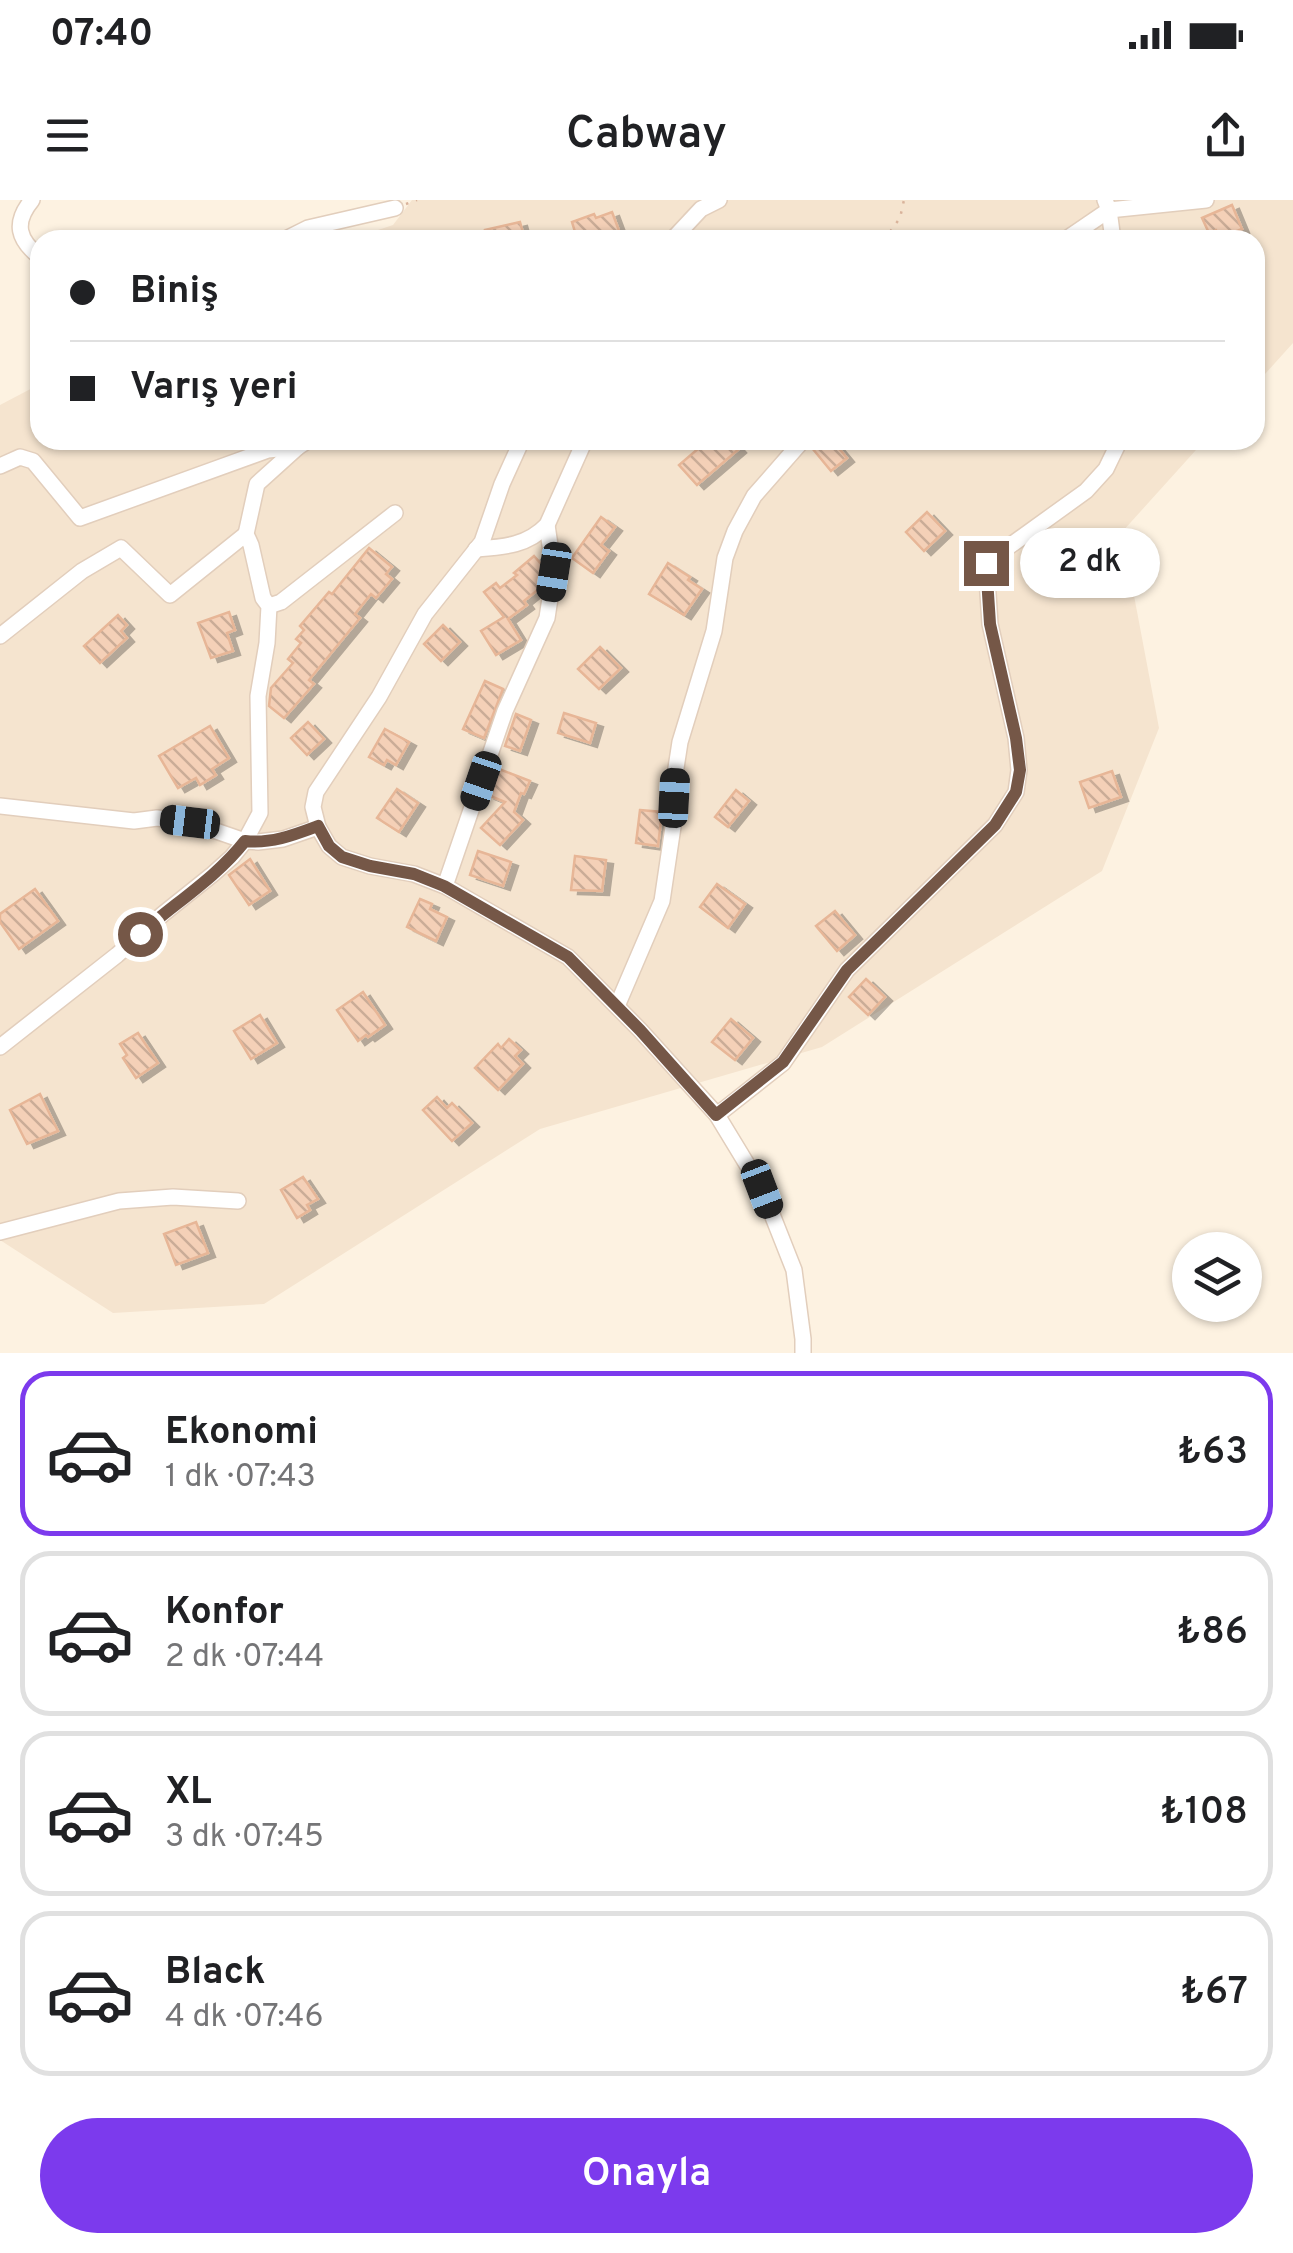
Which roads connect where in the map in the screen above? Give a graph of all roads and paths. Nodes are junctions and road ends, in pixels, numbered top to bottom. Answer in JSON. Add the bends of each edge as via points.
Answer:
{"nodes":[{"id":1,"x":32,"y":200,"type":"edge"},
{"id":2,"x":719,"y":200,"type":"edge"},
{"id":3,"x":904,"y":200,"type":"edge"},
{"id":4,"x":1206,"y":200,"type":"edge"},
{"id":5,"x":697,"y":204,"type":"edge"},
{"id":6,"x":1107,"y":205,"type":"edge"},
{"id":7,"x":395,"y":208,"type":"dead end"},
{"id":8,"x":304,"y":230,"type":"edge"},
{"id":9,"x":679,"y":230,"type":"edge"},
{"id":10,"x":891,"y":230,"type":"edge"},
{"id":11,"x":1077,"y":230,"type":"edge"},
{"id":12,"x":1111,"y":230,"type":"edge"},
{"id":13,"x":30,"y":249,"type":"edge"},
{"id":14,"x":268,"y":450,"type":"edge"},
{"id":15,"x":296,"y":450,"type":"edge"},
{"id":16,"x":517,"y":450,"type":"edge"},
{"id":17,"x":581,"y":450,"type":"edge"},
{"id":18,"x":794,"y":450,"type":"edge"},
{"id":19,"x":1115,"y":450,"type":"edge"},
{"id":20,"x":0,"y":466,"type":"edge"},
{"id":21,"x":395,"y":513,"type":"dead end"},
{"id":22,"x":547,"y":526,"type":"junction"},
{"id":23,"x":246,"y":534,"type":"junction"},
{"id":24,"x":476,"y":549,"type":"junction"},
{"id":25,"x":269,"y":606,"type":"junction"},
{"id":26,"x":0,"y":636,"type":"edge"},
{"id":27,"x":0,"y":806,"type":"edge"},
{"id":28,"x":260,"y":813,"type":"junction"},
{"id":29,"x":318,"y":826,"type":"junction"},
{"id":30,"x":282,"y":839,"type":"junction"},
{"id":31,"x":245,"y":841,"type":"junction"},
{"id":32,"x":444,"y":886,"type":"junction"},
{"id":33,"x":616,"y":1006,"type":"junction"},
{"id":34,"x":0,"y":1048,"type":"edge"},
{"id":35,"x":716,"y":1115,"type":"junction"},
{"id":36,"x":238,"y":1201,"type":"dead end"},
{"id":37,"x":0,"y":1232,"type":"edge"},
{"id":38,"x":803,"y":1353,"type":"edge"}],
"edges":[{"from":1,"to":13,"type":"street","via":[[20,229]]},
{"from":2,"to":5,"type":"street"},
{"from":3,"to":10,"type":"path"},
{"from":4,"to":6,"type":"street"},
{"from":5,"to":9,"type":"street"},
{"from":6,"to":11,"type":"street"},
{"from":6,"to":12,"type":"street"},
{"from":7,"to":8,"type":"street"},
{"from":14,"to":20,"type":"street","via":[[80,518],[29,458]]},
{"from":15,"to":23,"type":"street","via":[[256,484]]},
{"from":16,"to":24,"type":"street"},
{"from":17,"to":22,"type":"street"},
{"from":18,"to":33,"type":"street","via":[[754,496],[725,558],[714,631],[680,742],[662,900]]},
{"from":19,"to":35,"type":"street","via":[[1086,490],[986,563],[990,624],[1016,738],[1016,792],[995,825],[847,970],[783,1062]]},
{"from":21,"to":25,"type":"street"},
{"from":22,"to":24,"type":"street","via":[[512,546]]},
{"from":22,"to":32,"type":"street","via":[[554,572],[547,618],[505,712]]},
{"from":23,"to":25,"type":"street"},
{"from":23,"to":26,"type":"street","via":[[170,595],[121,548]]},
{"from":24,"to":29,"type":"street","via":[[425,614],[316,792]]},
{"from":25,"to":28,"type":"street","via":[[258,696]]},
{"from":27,"to":31,"type":"street","via":[[190,822]]},
{"from":28,"to":30,"type":"street"},
{"from":28,"to":31,"type":"street"},
{"from":29,"to":30,"type":"street"},
{"from":29,"to":32,"type":"street","via":[[342,857]]},
{"from":30,"to":31,"type":"street"},
{"from":31,"to":34,"type":"street","via":[[118,955]]},
{"from":32,"to":33,"type":"street","via":[[568,957]]},
{"from":33,"to":35,"type":"street"},
{"from":35,"to":38,"type":"street","via":[[762,1189],[794,1270]]},
{"from":36,"to":37,"type":"street","via":[[120,1201]]}]}
